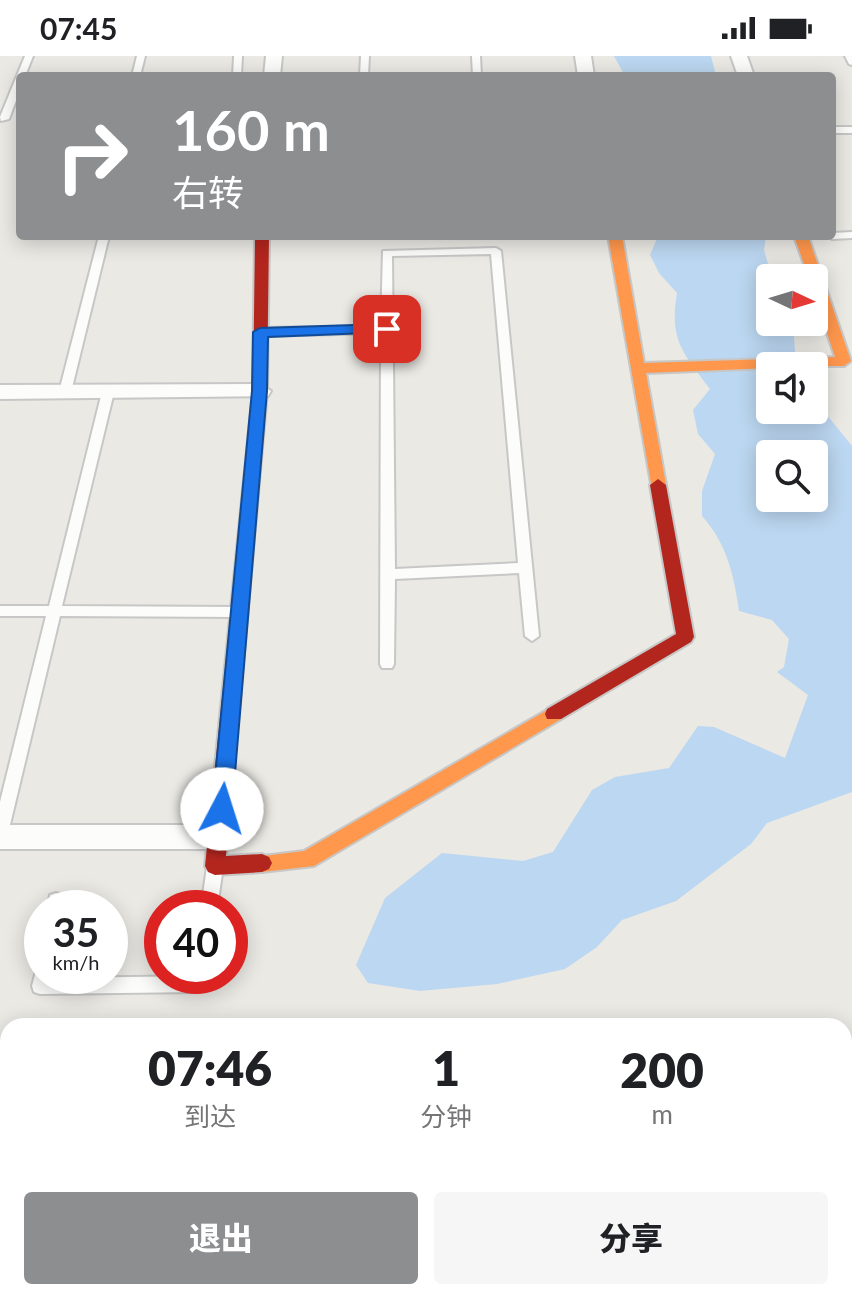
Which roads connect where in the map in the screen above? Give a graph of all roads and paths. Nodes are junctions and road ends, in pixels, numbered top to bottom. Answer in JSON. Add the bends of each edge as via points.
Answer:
{"nodes":[{"id":1,"x":849,"y":56,"type":"edge"},
{"id":2,"x":852,"y":62,"type":"edge"},
{"id":3,"x":16,"y":90,"type":"edge"},
{"id":4,"x":4,"y":119,"type":"dead end"},
{"id":5,"x":103,"y":240,"type":"edge"},
{"id":6,"x":262,"y":240,"type":"edge"},
{"id":7,"x":387,"y":240,"type":"edge"},
{"id":8,"x":495,"y":240,"type":"edge"},
{"id":9,"x":616,"y":240,"type":"edge"},
{"id":10,"x":803,"y":240,"type":"edge"},
{"id":11,"x":496,"y":251,"type":"junction"},
{"id":12,"x":387,"y":253,"type":"junction"},
{"id":13,"x":387,"y":329,"type":"junction"},
{"id":14,"x":260,"y":332,"type":"junction"},
{"id":15,"x":848,"y":361,"type":"edge"},
{"id":16,"x":638,"y":368,"type":"junction"},
{"id":17,"x":260,"y":391,"type":"junction"},
{"id":18,"x":0,"y":392,"type":"edge"},
{"id":19,"x":65,"y":392,"type":"junction"},
{"id":20,"x":108,"y":392,"type":"junction"},
{"id":21,"x":525,"y":568,"type":"junction"},
{"id":22,"x":388,"y":574,"type":"junction"},
{"id":23,"x":0,"y":611,"type":"edge"},
{"id":24,"x":55,"y":611,"type":"junction"},
{"id":25,"x":240,"y":612,"type":"junction"},
{"id":26,"x":532,"y":636,"type":"dead end"},
{"id":27,"x":387,"y":664,"type":"dead end"},
{"id":28,"x":0,"y":835,"type":"edge"},
{"id":29,"x":219,"y":837,"type":"junction"},
{"id":30,"x":215,"y":866,"type":"junction"},
{"id":31,"x":212,"y":890,"type":"edge"}],
"edges":[{"from":1,"to":2,"type":"lane"},
{"from":3,"to":4,"type":"lane"},
{"from":5,"to":19,"type":"lane"},
{"from":6,"to":14,"type":"street"},
{"from":7,"to":12,"type":"lane"},
{"from":8,"to":11,"type":"lane"},
{"from":9,"to":16,"type":"street"},
{"from":10,"to":15,"type":"street"},
{"from":11,"to":12,"type":"lane"},
{"from":11,"to":21,"type":"lane"},
{"from":12,"to":13,"type":"lane"},
{"from":13,"to":14,"type":"lane"},
{"from":13,"to":22,"type":"lane"},
{"from":14,"to":17,"type":"street"},
{"from":15,"to":16,"type":"street"},
{"from":16,"to":30,"type":"street","via":[[685,637],[307,860]]},
{"from":17,"to":20,"type":"street"},
{"from":17,"to":25,"type":"street"},
{"from":18,"to":19,"type":"street"},
{"from":19,"to":20,"type":"street"},
{"from":20,"to":24,"type":"lane"},
{"from":21,"to":22,"type":"lane"},
{"from":21,"to":26,"type":"lane"},
{"from":22,"to":27,"type":"lane"},
{"from":23,"to":24,"type":"lane"},
{"from":24,"to":25,"type":"lane"},
{"from":24,"to":28,"type":"lane"},
{"from":25,"to":29,"type":"street"},
{"from":28,"to":29,"type":"street"},
{"from":29,"to":30,"type":"street"},
{"from":30,"to":31,"type":"lane"}]}
